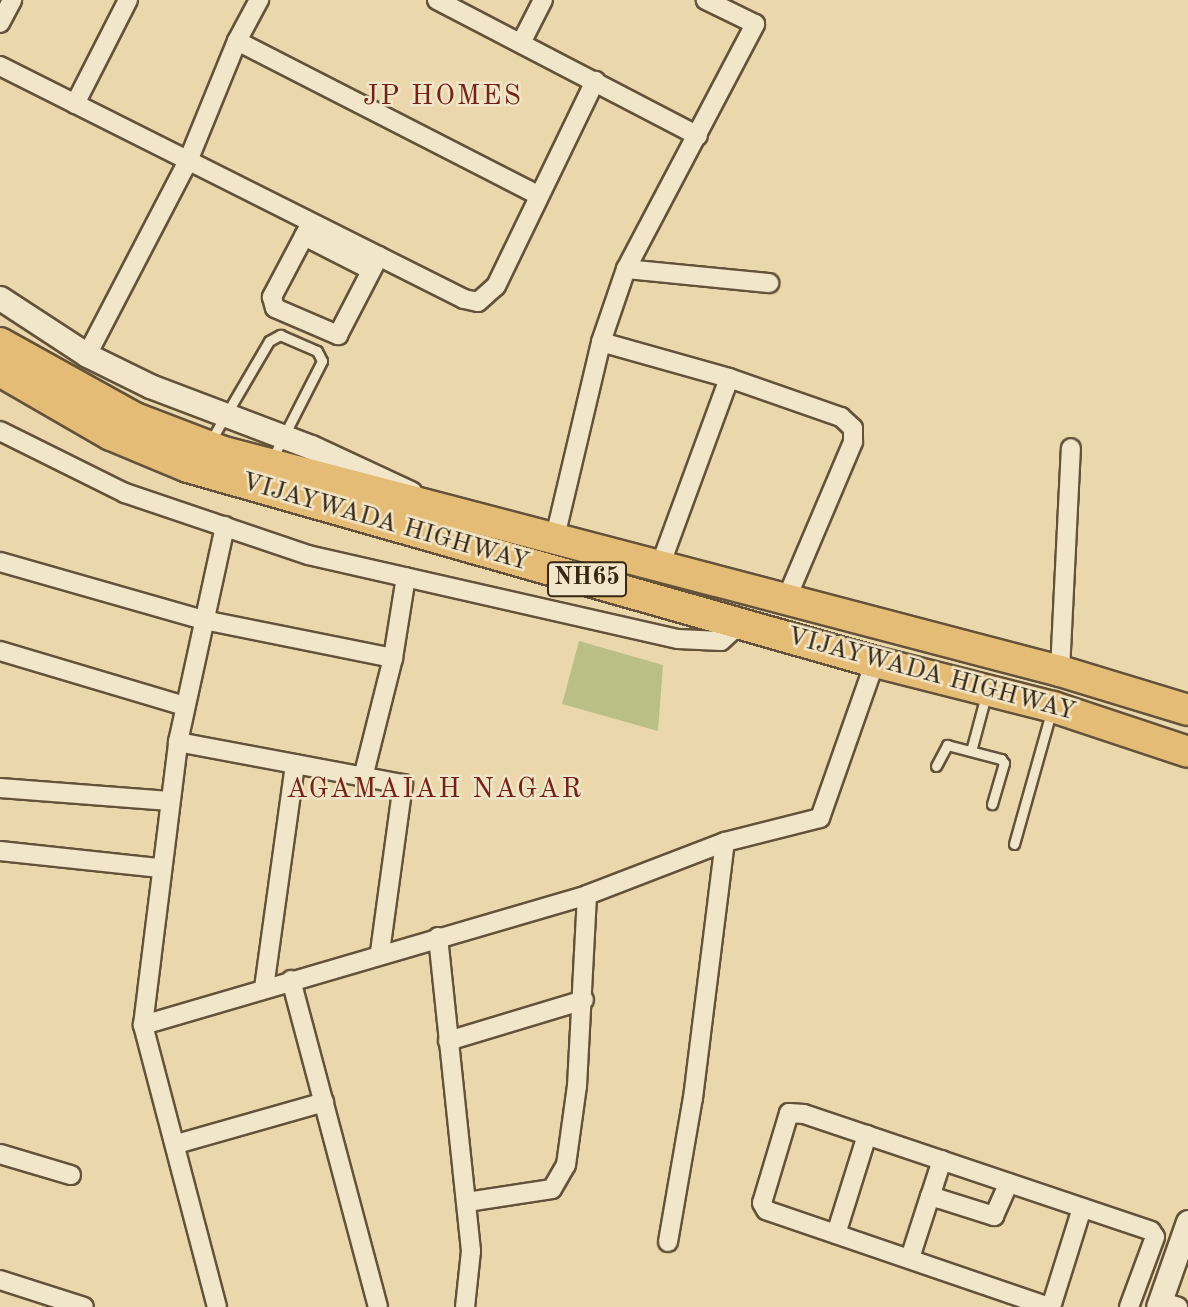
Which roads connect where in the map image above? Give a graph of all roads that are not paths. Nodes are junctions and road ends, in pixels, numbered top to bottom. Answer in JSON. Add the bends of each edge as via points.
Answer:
{"nodes":[{"id":1,"x":12,"y":0,"type":"edge"},
{"id":2,"x":128,"y":0,"type":"edge"},
{"id":3,"x":259,"y":0,"type":"edge"},
{"id":4,"x":437,"y":0,"type":"edge"},
{"id":5,"x":543,"y":0,"type":"edge"},
{"id":6,"x":706,"y":0,"type":"edge"},
{"id":7,"x":0,"y":23,"type":"edge"},
{"id":8,"x":237,"y":41,"type":"junction"},
{"id":9,"x":521,"y":43,"type":"junction"},
{"id":10,"x":0,"y":66,"type":"edge"},
{"id":11,"x":595,"y":81,"type":"junction"},
{"id":12,"x":75,"y":104,"type":"junction"},
{"id":13,"x":698,"y":136,"type":"junction"},
{"id":14,"x":188,"y":161,"type":"junction"},
{"id":15,"x":538,"y":195,"type":"junction"},
{"id":16,"x":308,"y":229,"type":"junction"},
{"id":17,"x":375,"y":263,"type":"junction"},
{"id":18,"x":626,"y":269,"type":"junction"},
{"id":19,"x":769,"y":283,"type":"dead end"},
{"id":20,"x":0,"y":298,"type":"edge"},
{"id":21,"x":601,"y":341,"type":"junction"},
{"id":22,"x":0,"y":343,"type":"edge"},
{"id":23,"x":87,"y":355,"type":"junction"},
{"id":24,"x":0,"y":371,"type":"edge"},
{"id":25,"x":729,"y":378,"type":"junction"},
{"id":26,"x":226,"y":415,"type":"junction"},
{"id":27,"x":0,"y":431,"type":"edge"},
{"id":28,"x":284,"y":437,"type":"junction"},
{"id":29,"x":208,"y":446,"type":"junction"},
{"id":30,"x":1071,"y":448,"type":"dead end"},
{"id":31,"x":270,"y":464,"type":"junction"},
{"id":32,"x":436,"y":507,"type":"junction"},
{"id":33,"x":225,"y":526,"type":"junction"},
{"id":34,"x":555,"y":537,"type":"junction"},
{"id":35,"x":0,"y":562,"type":"edge"},
{"id":36,"x":660,"y":566,"type":"junction"},
{"id":37,"x":406,"y":577,"type":"junction"},
{"id":38,"x":786,"y":600,"type":"junction"},
{"id":39,"x":204,"y":620,"type":"junction"},
{"id":40,"x":741,"y":623,"type":"junction"},
{"id":41,"x":939,"y":642,"type":"junction"},
{"id":42,"x":0,"y":651,"type":"edge"},
{"id":43,"x":393,"y":658,"type":"junction"},
{"id":44,"x":875,"y":662,"type":"junction"},
{"id":45,"x":1060,"y":671,"type":"junction"},
{"id":46,"x":931,"y":675,"type":"junction"},
{"id":47,"x":987,"y":690,"type":"junction"},
{"id":48,"x":184,"y":706,"type":"junction"},
{"id":49,"x":1053,"y":706,"type":"junction"},
{"id":50,"x":1188,"y":710,"type":"edge"},
{"id":51,"x":178,"y":742,"type":"junction"},
{"id":52,"x":971,"y":751,"type":"junction"},
{"id":53,"x":1188,"y":752,"type":"edge"},
{"id":54,"x":295,"y":764,"type":"junction"},
{"id":55,"x":936,"y":766,"type":"dead end"},
{"id":56,"x":363,"y":777,"type":"junction"},
{"id":57,"x":0,"y":788,"type":"edge"},
{"id":58,"x":170,"y":801,"type":"junction"},
{"id":59,"x":992,"y":804,"type":"dead end"},
{"id":60,"x":725,"y":842,"type":"junction"},
{"id":61,"x":1014,"y":844,"type":"dead end"},
{"id":62,"x":0,"y":851,"type":"edge"},
{"id":63,"x":160,"y":868,"type":"junction"},
{"id":64,"x":587,"y":895,"type":"junction"},
{"id":65,"x":438,"y":937,"type":"junction"},
{"id":66,"x":380,"y":952,"type":"junction"},
{"id":67,"x":291,"y":980,"type":"junction"},
{"id":68,"x":264,"y":988,"type":"junction"},
{"id":69,"x":584,"y":1000,"type":"junction"},
{"id":70,"x":143,"y":1025,"type":"junction"},
{"id":71,"x":448,"y":1041,"type":"junction"},
{"id":72,"x":324,"y":1102,"type":"junction"},
{"id":73,"x":867,"y":1135,"type":"junction"},
{"id":74,"x":177,"y":1144,"type":"junction"},
{"id":75,"x":0,"y":1154,"type":"edge"},
{"id":76,"x":943,"y":1160,"type":"junction"},
{"id":77,"x":71,"y":1175,"type":"dead end"},
{"id":78,"x":1009,"y":1183,"type":"junction"},
{"id":79,"x":930,"y":1196,"type":"junction"},
{"id":80,"x":467,"y":1202,"type":"junction"},
{"id":81,"x":1082,"y":1208,"type":"junction"},
{"id":82,"x":1188,"y":1222,"type":"edge"},
{"id":83,"x":836,"y":1234,"type":"junction"},
{"id":84,"x":668,"y":1241,"type":"dead end"},
{"id":85,"x":910,"y":1258,"type":"junction"},
{"id":86,"x":0,"y":1280,"type":"edge"},
{"id":87,"x":1165,"y":1305,"type":"edge"},
{"id":88,"x":84,"y":1307,"type":"edge"},
{"id":89,"x":217,"y":1307,"type":"edge"},
{"id":90,"x":378,"y":1307,"type":"edge"},
{"id":91,"x":465,"y":1307,"type":"edge"},
{"id":92,"x":1050,"y":1307,"type":"edge"},
{"id":93,"x":1129,"y":1307,"type":"edge"}],
"edges":[{"from":1,"to":7,"type":"street"},
{"from":2,"to":12,"type":"street"},
{"from":3,"to":8,"type":"street"},
{"from":4,"to":9,"type":"street"},
{"from":5,"to":9,"type":"street"},
{"from":6,"to":13,"type":"street","via":[[755,24]]},
{"from":8,"to":14,"type":"street"},
{"from":8,"to":15,"type":"street"},
{"from":9,"to":11,"type":"street"},
{"from":10,"to":12,"type":"street"},
{"from":11,"to":13,"type":"street"},
{"from":11,"to":15,"type":"street"},
{"from":12,"to":14,"type":"street"},
{"from":13,"to":18,"type":"street"},
{"from":14,"to":16,"type":"street"},
{"from":14,"to":23,"type":"street"},
{"from":15,"to":17,"type":"street","via":[[496,286],[478,302]]},
{"from":16,"to":17,"type":"street"},
{"from":16,"to":17,"type":"street","via":[[272,297],[275,308],[338,335]]},
{"from":18,"to":19,"type":"street"},
{"from":18,"to":21,"type":"street"},
{"from":20,"to":23,"type":"street"},
{"from":21,"to":25,"type":"street"},
{"from":21,"to":34,"type":"street"},
{"from":22,"to":29,"type":"highway","name":"VIJAYWADA HIGHWAY","number":"NH65","via":[[135,418]]},
{"from":23,"to":26,"type":"street"},
{"from":24,"to":40,"type":"highway","name":"VIJAYWADA HIGHWAY","number":"NH65","via":[[111,435],[188,467]]},
{"from":25,"to":36,"type":"street"},
{"from":25,"to":38,"type":"street","via":[[841,417],[853,428],[853,442]]},
{"from":26,"to":28,"type":"street"},
{"from":26,"to":28,"type":"lane","via":[[269,341],[280,335],[317,351],[322,361]]},
{"from":26,"to":29,"type":"lane"},
{"from":27,"to":33,"type":"street","via":[[125,493]]},
{"from":28,"to":31,"type":"lane"},
{"from":28,"to":32,"type":"street","via":[[372,473]]},
{"from":29,"to":31,"type":"highway","name":"VIJAYWADA HIGHWAY","number":"NH65"},
{"from":30,"to":45,"type":"street"},
{"from":31,"to":32,"type":"highway","name":"VIJAYWADA HIGHWAY","number":"NH65"},
{"from":32,"to":34,"type":"highway","name":"VIJAYWADA HIGHWAY","number":"NH65"},
{"from":33,"to":37,"type":"street","via":[[308,555]]},
{"from":33,"to":39,"type":"street"},
{"from":34,"to":36,"type":"highway","name":"VIJAYWADA HIGHWAY","number":"NH65"},
{"from":35,"to":39,"type":"street"},
{"from":36,"to":38,"type":"highway","name":"VIJAYWADA HIGHWAY","number":"NH65"},
{"from":37,"to":40,"type":"street","via":[[678,639],[721,641]]},
{"from":37,"to":43,"type":"street"},
{"from":38,"to":41,"type":"highway","name":"VIJAYWADA HIGHWAY","number":"NH65"},
{"from":39,"to":43,"type":"street"},
{"from":39,"to":48,"type":"street"},
{"from":40,"to":44,"type":"highway","name":"VIJAYWADA HIGHWAY","number":"NH65"},
{"from":41,"to":45,"type":"highway","name":"VIJAYWADA HIGHWAY","number":"NH65"},
{"from":41,"to":46,"type":"highway"},
{"from":42,"to":48,"type":"street"},
{"from":43,"to":56,"type":"street"},
{"from":44,"to":46,"type":"highway","name":"VIJAYWADA HIGHWAY","number":"NH65"},
{"from":44,"to":60,"type":"street","via":[[820,818]]},
{"from":45,"to":50,"type":"highway","name":"VIJAYWADA HIGHWAY","number":"NH65"},
{"from":46,"to":47,"type":"highway","name":"VIJAYWADA HIGHWAY","number":"NH65"},
{"from":47,"to":49,"type":"highway","name":"VIJAYWADA HIGHWAY","number":"NH65"},
{"from":47,"to":52,"type":"lane"},
{"from":48,"to":51,"type":"street"},
{"from":49,"to":53,"type":"highway","name":"VIJAYWADA HIGHWAY","number":"NH65"},
{"from":49,"to":61,"type":"lane"},
{"from":51,"to":54,"type":"street"},
{"from":51,"to":58,"type":"street"},
{"from":52,"to":55,"type":"lane","via":[[943,746]]},
{"from":52,"to":59,"type":"lane","via":[[1004,761]]},
{"from":54,"to":56,"type":"street"},
{"from":54,"to":68,"type":"street"},
{"from":56,"to":66,"type":"street","via":[[403,784]]},
{"from":57,"to":58,"type":"street"},
{"from":58,"to":63,"type":"street"},
{"from":60,"to":64,"type":"street"},
{"from":60,"to":84,"type":"street","via":[[693,1098]]},
{"from":62,"to":63,"type":"street"},
{"from":63,"to":70,"type":"street"},
{"from":64,"to":65,"type":"street"},
{"from":64,"to":69,"type":"street"},
{"from":65,"to":66,"type":"street"},
{"from":65,"to":71,"type":"street"},
{"from":66,"to":67,"type":"street"},
{"from":67,"to":68,"type":"street"},
{"from":67,"to":72,"type":"street"},
{"from":68,"to":70,"type":"street"},
{"from":69,"to":71,"type":"street"},
{"from":69,"to":80,"type":"street","via":[[566,1165],[552,1189]]},
{"from":70,"to":74,"type":"street"},
{"from":71,"to":80,"type":"street"},
{"from":72,"to":74,"type":"street"},
{"from":72,"to":90,"type":"street"},
{"from":73,"to":76,"type":"street"},
{"from":73,"to":83,"type":"street"},
{"from":73,"to":83,"type":"street","via":[[789,1113],[762,1203],[766,1210]]},
{"from":74,"to":89,"type":"street"},
{"from":75,"to":77,"type":"street"},
{"from":76,"to":78,"type":"street"},
{"from":76,"to":79,"type":"street"},
{"from":78,"to":79,"type":"street","via":[[994,1216]]},
{"from":78,"to":81,"type":"street"},
{"from":79,"to":85,"type":"street"},
{"from":80,"to":91,"type":"street","via":[[471,1251]]},
{"from":81,"to":92,"type":"street"},
{"from":81,"to":93,"type":"street","via":[[1155,1237]]},
{"from":82,"to":87,"type":"street"},
{"from":83,"to":85,"type":"street"},
{"from":85,"to":92,"type":"street"},
{"from":86,"to":88,"type":"street"}]}
